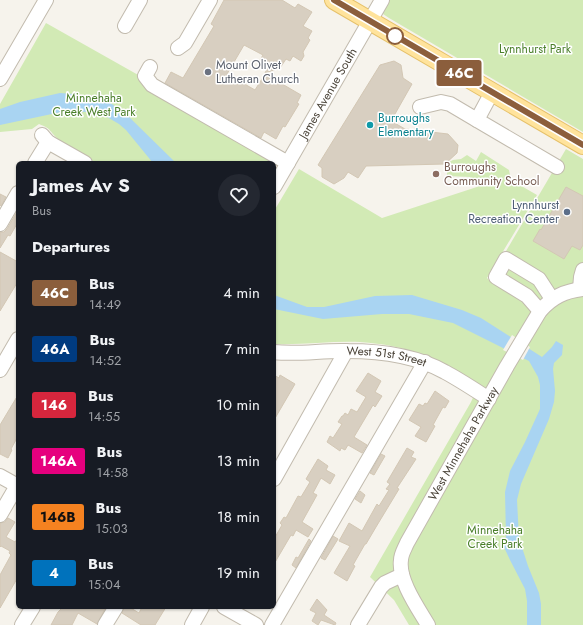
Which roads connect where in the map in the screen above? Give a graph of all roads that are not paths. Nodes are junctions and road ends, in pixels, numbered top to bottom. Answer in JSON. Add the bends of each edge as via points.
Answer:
{"nodes":[{"id":1,"x":46,"y":0,"type":"edge"},
{"id":2,"x":140,"y":0,"type":"edge"},
{"id":3,"x":210,"y":0,"type":"edge"},
{"id":4,"x":334,"y":0,"type":"edge"},
{"id":5,"x":382,"y":0,"type":"edge"},
{"id":6,"x":370,"y":21,"type":"junction"},
{"id":7,"x":125,"y":26,"type":"dead end"},
{"id":8,"x":178,"y":48,"type":"dead end"},
{"id":9,"x":150,"y":67,"type":"dead end"},
{"id":10,"x":0,"y":79,"type":"edge"},
{"id":11,"x":492,"y":92,"type":"junction"},
{"id":12,"x":420,"y":107,"type":"dead end"},
{"id":13,"x":477,"y":120,"type":"junction"},
{"id":14,"x":583,"y":145,"type":"edge"},
{"id":15,"x":36,"y":161,"type":"edge"},
{"id":16,"x":82,"y":161,"type":"edge"},
{"id":17,"x":288,"y":163,"type":"junction"},
{"id":18,"x":557,"y":166,"type":"dead end"},
{"id":19,"x":276,"y":184,"type":"edge"},
{"id":20,"x":16,"y":196,"type":"edge"},
{"id":21,"x":0,"y":224,"type":"edge"},
{"id":22,"x":583,"y":270,"type":"edge"},
{"id":23,"x":582,"y":289,"type":"edge"},
{"id":24,"x":552,"y":299,"type":"junction"},
{"id":25,"x":540,"y":311,"type":"junction"},
{"id":26,"x":16,"y":342,"type":"edge"},
{"id":27,"x":346,"y":350,"type":"junction"},
{"id":28,"x":276,"y":352,"type":"edge"},
{"id":29,"x":425,"y":362,"type":"junction"},
{"id":30,"x":0,"y":370,"type":"edge"},
{"id":31,"x":489,"y":399,"type":"junction"},
{"id":32,"x":276,"y":475,"type":"edge"},
{"id":33,"x":0,"y":476,"type":"edge"},
{"id":34,"x":16,"y":484,"type":"edge"},
{"id":35,"x":16,"y":488,"type":"edge"},
{"id":36,"x":0,"y":516,"type":"edge"},
{"id":37,"x":402,"y":575,"type":"junction"},
{"id":38,"x":32,"y":609,"type":"edge"},
{"id":39,"x":115,"y":609,"type":"edge"},
{"id":40,"x":201,"y":609,"type":"edge"},
{"id":41,"x":228,"y":609,"type":"edge"},
{"id":42,"x":22,"y":625,"type":"edge"},
{"id":43,"x":105,"y":625,"type":"edge"},
{"id":44,"x":192,"y":625,"type":"edge"},
{"id":45,"x":256,"y":625,"type":"edge"},
{"id":46,"x":272,"y":625,"type":"edge"},
{"id":47,"x":358,"y":625,"type":"edge"},
{"id":48,"x":428,"y":625,"type":"edge"}],
"edges":[{"from":1,"to":10,"type":"street"},
{"from":2,"to":7,"type":"street"},
{"from":3,"to":8,"type":"street","via":[[185,43]]},
{"from":4,"to":6,"type":"main road"},
{"from":5,"to":6,"type":"street","name":"James Avenue South"},
{"from":6,"to":11,"type":"main road"},
{"from":6,"to":17,"type":"street","name":"James Avenue South"},
{"from":9,"to":17,"type":"street","via":[[145,76],[152,85]]},
{"from":11,"to":13,"type":"street"},
{"from":11,"to":14,"type":"main road"},
{"from":12,"to":13,"type":"street","via":[[441,102],[450,104]]},
{"from":13,"to":18,"type":"street"},
{"from":15,"to":16,"type":"street","via":[[45,138]]},
{"from":17,"to":19,"type":"street","name":"James Avenue South"},
{"from":20,"to":21,"type":"street"},
{"from":22,"to":23,"type":"street"},
{"from":23,"to":24,"type":"street","name":"West Minnehaha Parkway","via":[[564,292]]},
{"from":24,"to":25,"type":"street","name":"West Minnehaha Parkway"},
{"from":24,"to":25,"type":"street","via":[[539,279],[506,259],[496,277],[527,296]]},
{"from":25,"to":31,"type":"street","name":"West Minnehaha Parkway"},
{"from":26,"to":30,"type":"street"},
{"from":27,"to":28,"type":"street","name":"West 51st Street"},
{"from":27,"to":29,"type":"street","name":"West 51st Street","via":[[374,351]]},
{"from":27,"to":32,"type":"street"},
{"from":29,"to":31,"type":"street","name":"West 51st Street"},
{"from":29,"to":46,"type":"street"},
{"from":31,"to":37,"type":"street","name":"West Minnehaha Parkway","via":[[407,542],[401,560]]},
{"from":33,"to":34,"type":"street"},
{"from":35,"to":36,"type":"street"},
{"from":37,"to":47,"type":"street","via":[[381,587]]},
{"from":37,"to":48,"type":"street","name":"West Minnehaha Parkway"},
{"from":38,"to":42,"type":"street"},
{"from":39,"to":43,"type":"street"},
{"from":40,"to":44,"type":"street"},
{"from":41,"to":45,"type":"street"}]}
